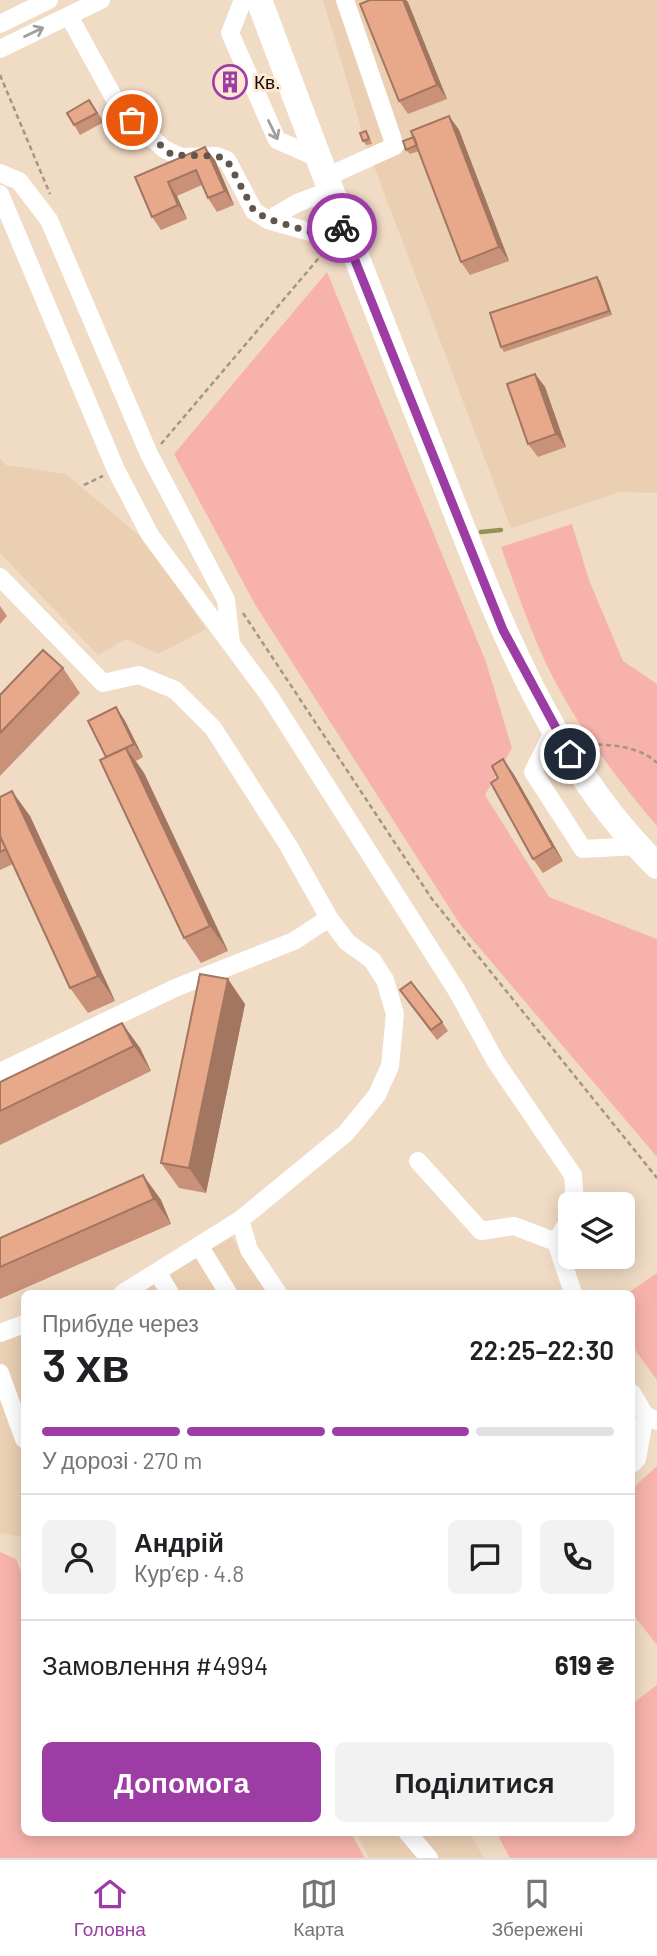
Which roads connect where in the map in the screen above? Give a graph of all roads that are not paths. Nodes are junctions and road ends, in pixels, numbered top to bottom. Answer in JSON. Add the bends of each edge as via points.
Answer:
{"nodes":[{"id":1,"x":49,"y":0,"type":"edge"},
{"id":2,"x":101,"y":0,"type":"edge"},
{"id":3,"x":243,"y":0,"type":"edge"},
{"id":4,"x":259,"y":0,"type":"edge"},
{"id":5,"x":345,"y":0,"type":"edge"},
{"id":6,"x":69,"y":16,"type":"junction"},
{"id":7,"x":0,"y":24,"type":"edge"},
{"id":8,"x":0,"y":49,"type":"edge"},
{"id":9,"x":0,"y":173,"type":"edge"},
{"id":10,"x":324,"y":176,"type":"junction"},
{"id":11,"x":0,"y":194,"type":"edge"},
{"id":12,"x":268,"y":219,"type":"junction"},
{"id":13,"x":343,"y":228,"type":"junction"},
{"id":14,"x":0,"y":577,"type":"edge"},
{"id":15,"x":232,"y":646,"type":"junction"},
{"id":16,"x":555,"y":728,"type":"junction"},
{"id":17,"x":637,"y":846,"type":"junction"},
{"id":18,"x":657,"y":866,"type":"edge"},
{"id":19,"x":329,"y":918,"type":"junction"},
{"id":20,"x":0,"y":1072,"type":"edge"},
{"id":21,"x":418,"y":1161,"type":"dead end"},
{"id":22,"x":574,"y":1192,"type":"edge"},
{"id":23,"x":240,"y":1220,"type":"junction"},
{"id":24,"x":558,"y":1239,"type":"edge"},
{"id":25,"x":556,"y":1242,"type":"junction"},
{"id":26,"x":200,"y":1247,"type":"junction"},
{"id":27,"x":157,"y":1272,"type":"junction"},
{"id":28,"x":128,"y":1290,"type":"edge"},
{"id":29,"x":168,"y":1290,"type":"edge"},
{"id":30,"x":226,"y":1290,"type":"edge"},
{"id":31,"x":276,"y":1290,"type":"edge"},
{"id":32,"x":572,"y":1290,"type":"edge"},
{"id":33,"x":21,"y":1325,"type":"edge"},
{"id":34,"x":0,"y":1333,"type":"edge"},
{"id":35,"x":0,"y":1373,"type":"edge"},
{"id":36,"x":635,"y":1397,"type":"edge"},
{"id":37,"x":651,"y":1418,"type":"edge"},
{"id":38,"x":21,"y":1431,"type":"edge"},
{"id":39,"x":635,"y":1461,"type":"edge"},
{"id":40,"x":410,"y":1836,"type":"edge"},
{"id":41,"x":429,"y":1858,"type":"edge"}],
"edges":[{"from":1,"to":7,"type":"street"},
{"from":2,"to":6,"type":"street"},
{"from":3,"to":10,"type":"street","one_way":true,"via":[[230,33],[277,140]]},
{"from":4,"to":10,"type":"highway"},
{"from":5,"to":10,"type":"street","via":[[395,146]]},
{"from":8,"to":6,"type":"street","one_way":true},
{"from":6,"to":12,"type":"street","via":[[105,85],[132,120],[172,155],[227,160],[254,211]]},
{"from":9,"to":15,"type":"street","via":[[19,181],[49,220],[149,454],[226,600]]},
{"from":10,"to":12,"type":"street","via":[[297,203]]},
{"from":10,"to":13,"type":"highway"},
{"from":11,"to":15,"type":"street","via":[[116,470],[150,535]]},
{"from":12,"to":13,"type":"street","via":[[317,234]]},
{"from":13,"to":16,"type":"highway","via":[[503,630]]},
{"from":14,"to":19,"type":"street","via":[[103,683],[139,674],[175,690],[213,728]]},
{"from":15,"to":22,"type":"street","via":[[275,706],[457,991],[496,1062],[573,1175]]},
{"from":16,"to":17,"type":"highway","via":[[592,791]]},
{"from":16,"to":17,"type":"street","via":[[533,772],[583,849]]},
{"from":17,"to":18,"type":"highway"},
{"from":19,"to":20,"type":"street","via":[[294,941],[175,988]]},
{"from":19,"to":23,"type":"street","via":[[347,942],[373,960],[385,980],[396,1014],[390,1066],[377,1095],[346,1133]]},
{"from":21,"to":25,"type":"street","via":[[481,1231],[514,1226]]},
{"from":23,"to":26,"type":"street"},
{"from":23,"to":31,"type":"street","via":[[248,1250]]},
{"from":24,"to":25,"type":"street"},
{"from":25,"to":32,"type":"street"},
{"from":26,"to":27,"type":"street"},
{"from":26,"to":30,"type":"street"},
{"from":27,"to":28,"type":"street"},
{"from":27,"to":29,"type":"street"},
{"from":33,"to":34,"type":"street"},
{"from":35,"to":38,"type":"street"},
{"from":36,"to":37,"type":"street"},
{"from":37,"to":39,"type":"street"},
{"from":40,"to":41,"type":"street"}]}
